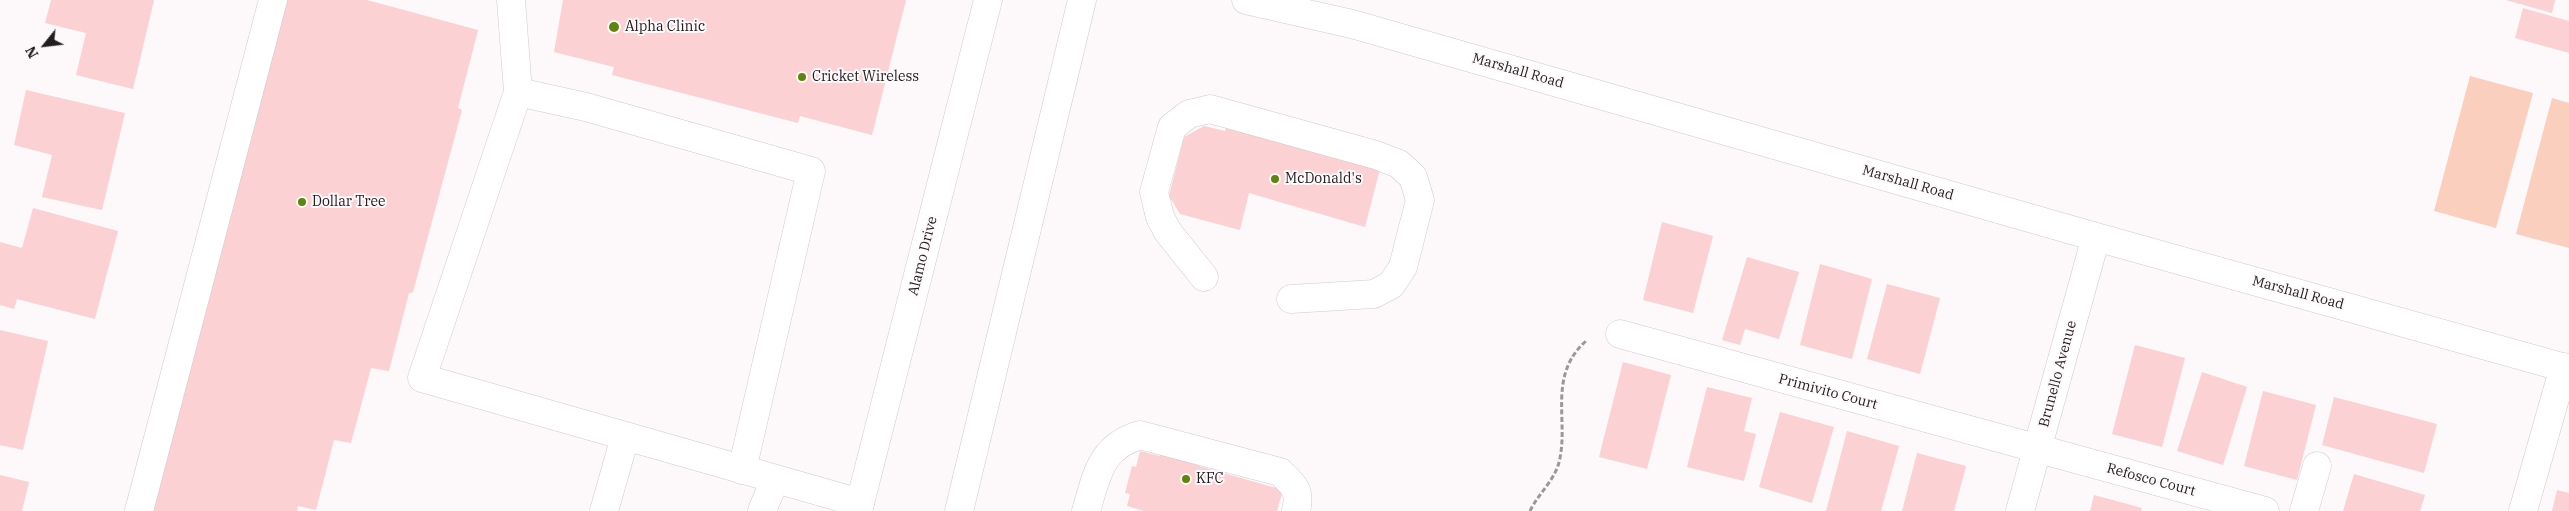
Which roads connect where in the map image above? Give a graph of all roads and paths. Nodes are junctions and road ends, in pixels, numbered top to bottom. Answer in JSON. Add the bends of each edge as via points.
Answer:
{"nodes":[{"id":1,"x":273,"y":0,"type":"edge"},
{"id":2,"x":511,"y":0,"type":"edge"},
{"id":3,"x":988,"y":0,"type":"edge"},
{"id":4,"x":1082,"y":0,"type":"edge"},
{"id":5,"x":1246,"y":0,"type":"edge"},
{"id":6,"x":518,"y":92,"type":"junction"},
{"id":7,"x":2096,"y":238,"type":"junction"},
{"id":8,"x":1204,"y":277,"type":"dead end"},
{"id":9,"x":1291,"y":299,"type":"dead end"},
{"id":10,"x":1620,"y":334,"type":"joint"},
{"id":11,"x":2566,"y":368,"type":"edge"},
{"id":12,"x":625,"y":437,"type":"junction"},
{"id":13,"x":2037,"y":449,"type":"junction"},
{"id":14,"x":2317,"y":466,"type":"dead end"},
{"id":15,"x":742,"y":470,"type":"junction"},
{"id":16,"x":775,"y":479,"type":"junction"},
{"id":17,"x":859,"y":507,"type":"edge"},
{"id":18,"x":139,"y":511,"type":"edge"},
{"id":19,"x":604,"y":511,"type":"edge"},
{"id":20,"x":762,"y":511,"type":"edge"},
{"id":21,"x":959,"y":511,"type":"edge"},
{"id":22,"x":1086,"y":511,"type":"edge"},
{"id":23,"x":1296,"y":511,"type":"edge"},
{"id":24,"x":1530,"y":511,"type":"edge"},
{"id":25,"x":2020,"y":511,"type":"edge"},
{"id":26,"x":2265,"y":511,"type":"edge"},
{"id":27,"x":2304,"y":511,"type":"edge"},
{"id":28,"x":2523,"y":511,"type":"edge"}],
"edges":[{"from":1,"to":18,"type":"street"},
{"from":2,"to":6,"type":"street"},
{"from":3,"to":17,"type":"street","name":"Alamo Drive"},
{"from":4,"to":21,"type":"street"},
{"from":5,"to":7,"type":"street","name":"Marshall Road","via":[[1352,24]]},
{"from":6,"to":12,"type":"street","via":[[422,378]]},
{"from":6,"to":15,"type":"street","via":[[586,107],[811,171]]},
{"from":7,"to":11,"type":"street","name":"Marshall Road"},
{"from":7,"to":13,"type":"street","name":"Brunello Avenue"},
{"from":8,"to":9,"type":"street","via":[[1168,232],[1160,217],[1154,192],[1172,127],[1189,114],[1210,110],[1399,164],[1413,177],[1420,200],[1403,267],[1390,285],[1374,294]]},
{"from":10,"to":13,"type":"street","name":"Primivito Court"},
{"from":10,"to":24,"type":"path","via":[[1589,339],[1573,356],[1560,402],[1561,457],[1550,485]]},
{"from":11,"to":28,"type":"street"},
{"from":12,"to":15,"type":"street"},
{"from":12,"to":19,"type":"street"},
{"from":13,"to":25,"type":"street","name":"Brunello Avenue"},
{"from":13,"to":26,"type":"street","name":"Refosco Court"},
{"from":14,"to":27,"type":"street"},
{"from":15,"to":16,"type":"street"},
{"from":16,"to":17,"type":"street"},
{"from":16,"to":20,"type":"street"},
{"from":22,"to":23,"type":"street","via":[[1099,467],[1110,450],[1124,440],[1140,435],[1280,472],[1294,485],[1299,499]]}]}
